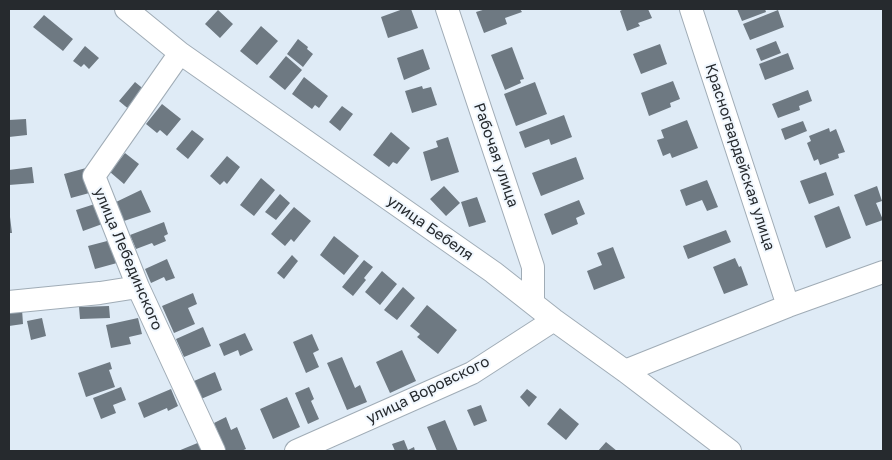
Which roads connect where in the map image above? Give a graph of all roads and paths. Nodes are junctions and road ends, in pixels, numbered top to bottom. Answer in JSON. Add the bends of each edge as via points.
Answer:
{"nodes":[{"id":1,"x":126,"y":9,"type":"edge"},
{"id":2,"x":447,"y":9,"type":"edge"},
{"id":3,"x":691,"y":9,"type":"edge"},
{"id":4,"x":180,"y":53,"type":"junction"},
{"id":5,"x":883,"y":272,"type":"edge"},
{"id":6,"x":138,"y":287,"type":"junction"},
{"id":7,"x":9,"y":302,"type":"edge"},
{"id":8,"x":532,"y":303,"type":"junction"},
{"id":9,"x":788,"y":306,"type":"junction"},
{"id":10,"x":554,"y":320,"type":"junction"},
{"id":11,"x":625,"y":370,"type":"junction"},
{"id":12,"x":214,"y":451,"type":"edge"},
{"id":13,"x":296,"y":451,"type":"edge"},
{"id":14,"x":730,"y":451,"type":"edge"}],
"edges":[{"from":1,"to":4,"type":"street","name":"улица Бебеля"},
{"from":2,"to":8,"type":"street","name":"Рабочая улица","via":[[533,267]]},
{"from":3,"to":9,"type":"street","name":"Красногвардейская улица"},
{"from":4,"to":6,"type":"street","name":"улица Лебединского","via":[[94,176]]},
{"from":4,"to":8,"type":"street","name":"улица Бебеля","via":[[494,272]]},
{"from":5,"to":9,"type":"street"},
{"from":6,"to":7,"type":"street"},
{"from":6,"to":12,"type":"street","name":"улица Лебединского"},
{"from":8,"to":10,"type":"street","name":"улица Бебеля"},
{"from":9,"to":11,"type":"street"},
{"from":10,"to":11,"type":"street","name":"улица Бебеля"},
{"from":10,"to":13,"type":"street","name":"улица Воровского","via":[[472,373]]},
{"from":11,"to":14,"type":"street","name":"улица Бебеля"}]}
